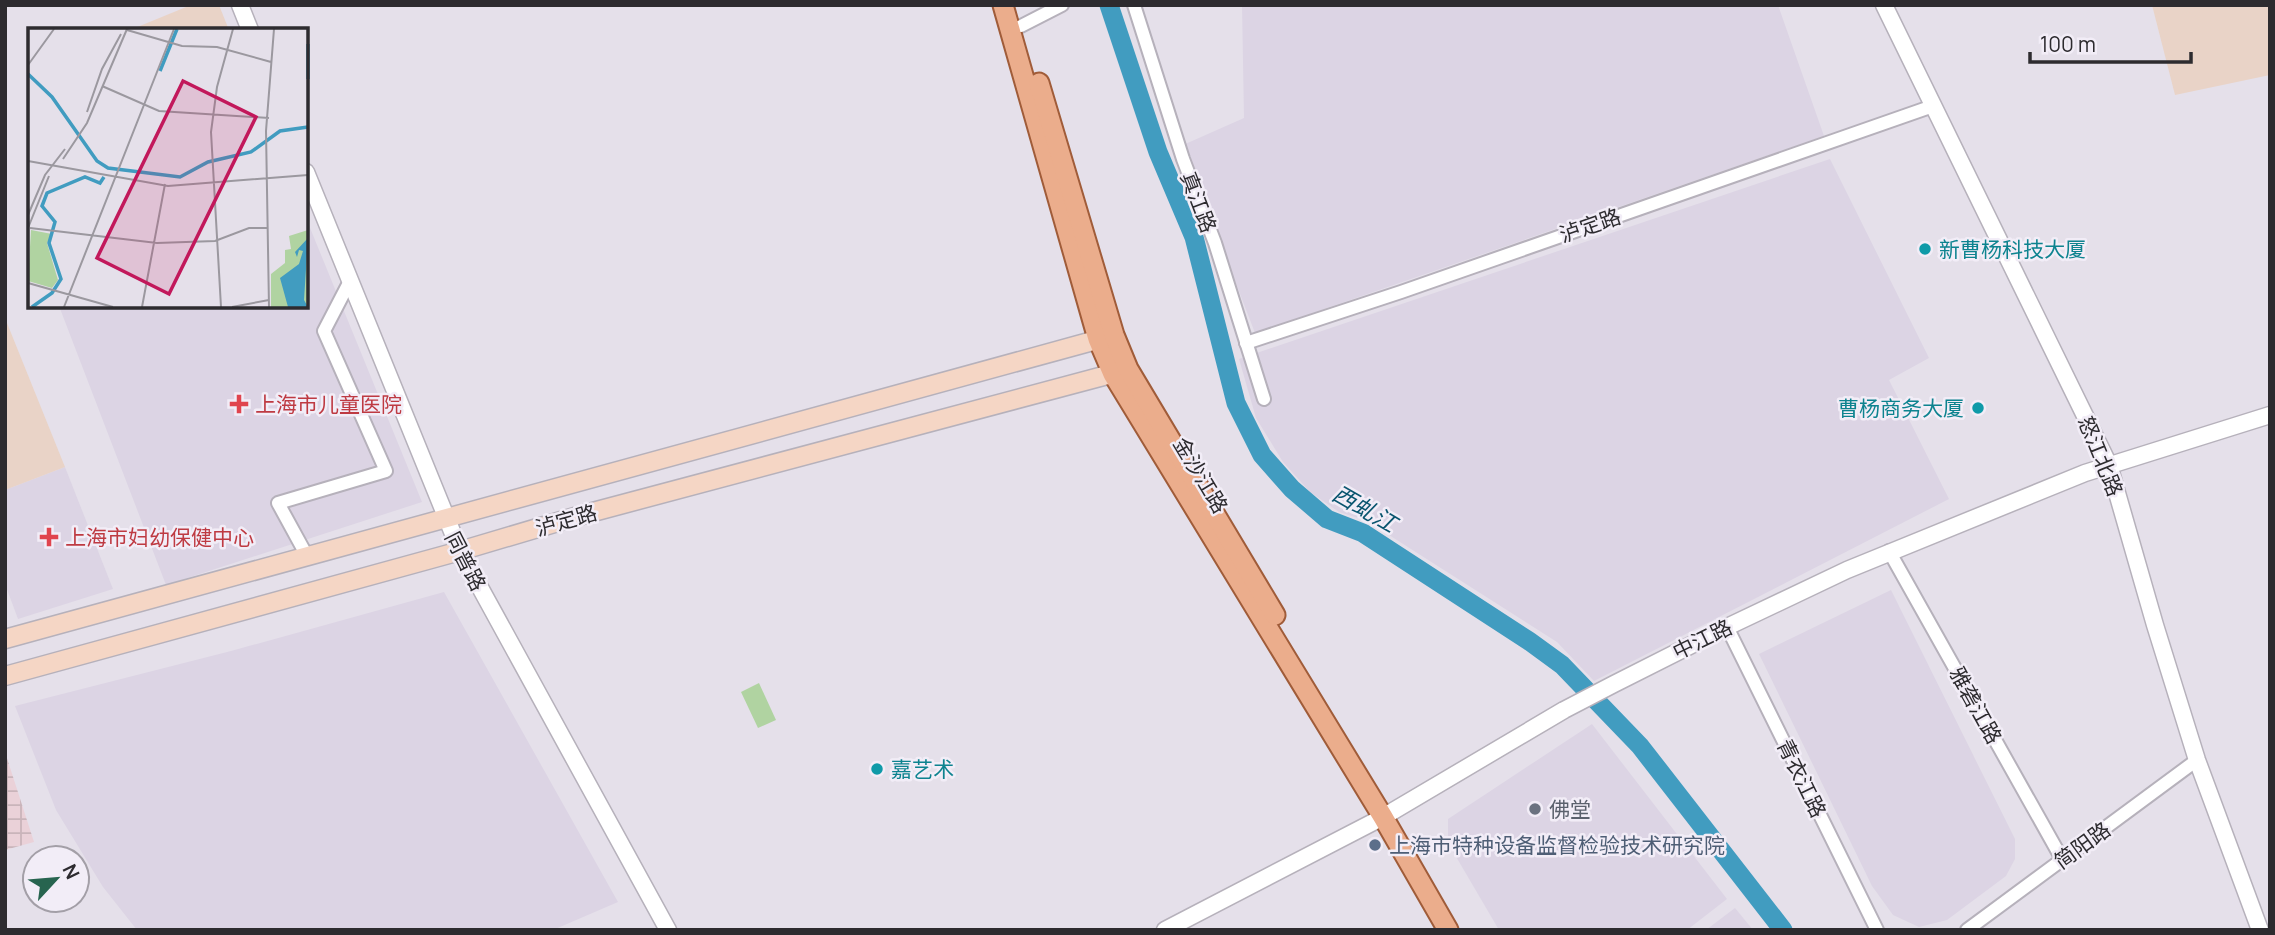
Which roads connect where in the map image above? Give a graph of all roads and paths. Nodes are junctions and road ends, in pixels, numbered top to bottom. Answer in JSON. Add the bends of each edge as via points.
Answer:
{"nodes":[{"id":1,"x":240,"y":5,"type":"edge"},
{"id":2,"x":1003,"y":5,"type":"edge"},
{"id":3,"x":1015,"y":5,"type":"edge"},
{"id":4,"x":1062,"y":5,"type":"edge"},
{"id":5,"x":1133,"y":5,"type":"edge"},
{"id":6,"x":1884,"y":5,"type":"edge"},
{"id":7,"x":1021,"y":26,"type":"junction"},
{"id":8,"x":249,"y":28,"type":"edge"},
{"id":9,"x":1933,"y":106,"type":"junction"},
{"id":10,"x":308,"y":177,"type":"edge"},
{"id":11,"x":350,"y":281,"type":"junction"},
{"id":12,"x":1106,"y":337,"type":"junction"},
{"id":13,"x":1246,"y":344,"type":"junction"},
{"id":14,"x":1121,"y":371,"type":"junction"},
{"id":15,"x":1264,"y":399,"type":"dead end"},
{"id":16,"x":2270,"y":415,"type":"edge"},
{"id":17,"x":2109,"y":465,"type":"junction"},
{"id":18,"x":445,"y":519,"type":"junction"},
{"id":19,"x":460,"y":551,"type":"junction"},
{"id":20,"x":1889,"y":551,"type":"junction"},
{"id":21,"x":307,"y":556,"type":"junction"},
{"id":22,"x":1727,"y":627,"type":"junction"},
{"id":23,"x":5,"y":639,"type":"edge"},
{"id":24,"x":5,"y":676,"type":"edge"},
{"id":25,"x":2197,"y":760,"type":"junction"},
{"id":26,"x":1388,"y":814,"type":"junction"},
{"id":27,"x":2062,"y":859,"type":"junction"},
{"id":28,"x":668,"y":930,"type":"edge"},
{"id":29,"x":1165,"y":930,"type":"edge"},
{"id":30,"x":1448,"y":930,"type":"edge"},
{"id":31,"x":1461,"y":930,"type":"edge"},
{"id":32,"x":1877,"y":930,"type":"edge"},
{"id":33,"x":1967,"y":930,"type":"edge"},
{"id":34,"x":2260,"y":930,"type":"edge"}],
"edges":[{"from":1,"to":8,"type":"street"},
{"from":2,"to":12,"type":"main road","name":"金沙江路"},
{"from":3,"to":7,"type":"main road","name":"金沙江路"},
{"from":4,"to":7,"type":"street"},
{"from":5,"to":13,"type":"street","name":"真江路"},
{"from":6,"to":9,"type":"street","name":"怒江北路"},
{"from":7,"to":12,"type":"main road","name":"金沙江路"},
{"from":9,"to":13,"type":"street","name":"泸定路"},
{"from":9,"to":17,"type":"street","name":"怒江北路"},
{"from":10,"to":11,"type":"street","name":"同普路"},
{"from":11,"to":18,"type":"street","name":"同普路"},
{"from":11,"to":21,"type":"street","via":[[324,331],[386,471],[278,503]]},
{"from":12,"to":14,"type":"main road","name":"金沙江路"},
{"from":12,"to":18,"type":"main road","name":"泸定路"},
{"from":13,"to":15,"type":"street","name":"真江路"},
{"from":14,"to":19,"type":"main road","name":"泸定路"},
{"from":14,"to":26,"type":"main road","name":"金沙江路"},
{"from":16,"to":17,"type":"street","name":"中江路"},
{"from":17,"to":20,"type":"street","name":"中江路"},
{"from":17,"to":25,"type":"street","name":"怒江北路"},
{"from":18,"to":19,"type":"street","name":"同普路"},
{"from":18,"to":21,"type":"main road","name":"泸定路"},
{"from":19,"to":24,"type":"main road","name":"泸定路"},
{"from":19,"to":28,"type":"street","name":"同普路"},
{"from":20,"to":22,"type":"street","name":"中江路"},
{"from":20,"to":27,"type":"street","name":"雅砻江路"},
{"from":21,"to":23,"type":"main road","name":"泸定路"},
{"from":22,"to":26,"type":"street","name":"中江路","via":[[1564,710]]},
{"from":22,"to":32,"type":"street","name":"青衣江路"},
{"from":25,"to":27,"type":"street","name":"简阳路"},
{"from":25,"to":34,"type":"street","name":"怒江北路"},
{"from":26,"to":29,"type":"street","name":"中江路"},
{"from":26,"to":30,"type":"main road","name":"金沙江路"},
{"from":26,"to":31,"type":"main road","name":"金沙江路"},
{"from":27,"to":33,"type":"street","name":"简阳路"}]}
